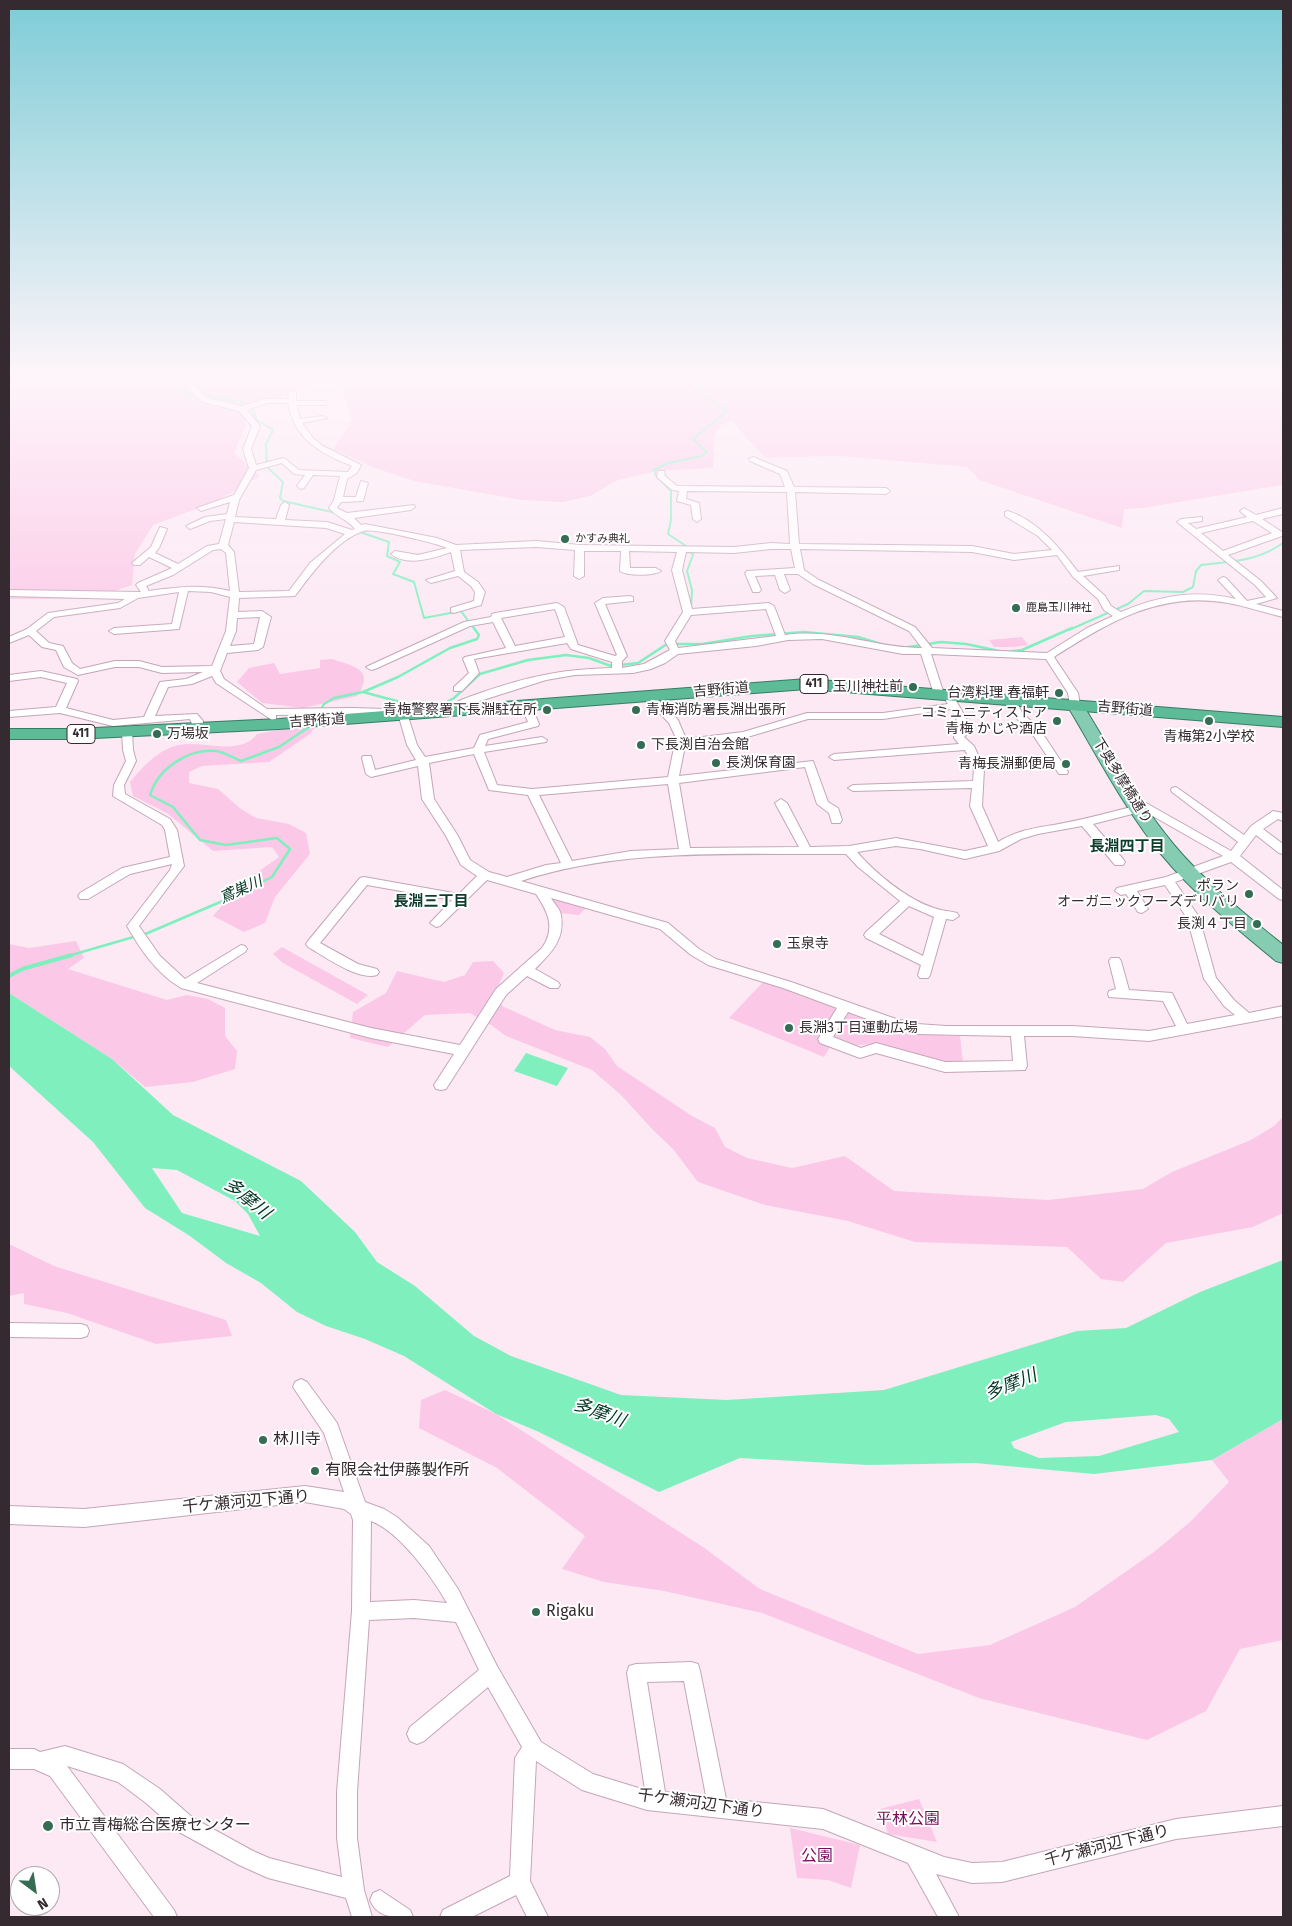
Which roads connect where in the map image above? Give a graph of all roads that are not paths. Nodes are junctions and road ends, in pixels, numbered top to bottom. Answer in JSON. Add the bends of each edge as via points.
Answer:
{"nodes":[{"id":1,"x":257,"y":467,"type":"edge"},
{"id":2,"x":291,"y":467,"type":"edge"},
{"id":3,"x":357,"y":467,"type":"edge"},
{"id":4,"x":771,"y":467,"type":"edge"},
{"id":5,"x":253,"y":468,"type":"joint"},
{"id":6,"x":310,"y":473,"type":"junction"},
{"id":7,"x":661,"y":473,"type":"dead end"},
{"id":8,"x":348,"y":474,"type":"junction"},
{"id":9,"x":364,"y":483,"type":"dead end"},
{"id":10,"x":301,"y":486,"type":"dead end"},
{"id":11,"x":682,"y":488,"type":"junction"},
{"id":12,"x":791,"y":491,"type":"junction"},
{"id":13,"x":886,"y":491,"type":"dead end"},
{"id":14,"x":236,"y":497,"type":"junction"},
{"id":15,"x":338,"y":500,"type":"junction"},
{"id":16,"x":285,"y":505,"type":"dead end"},
{"id":17,"x":411,"y":507,"type":"dead end"},
{"id":18,"x":201,"y":508,"type":"dead end"},
{"id":19,"x":1244,"y":511,"type":"dead end"},
{"id":20,"x":1283,"y":511,"type":"edge"},
{"id":21,"x":1008,"y":514,"type":"dead end"},
{"id":22,"x":347,"y":516,"type":"junction"},
{"id":23,"x":231,"y":517,"type":"junction"},
{"id":24,"x":1254,"y":518,"type":"junction"},
{"id":25,"x":697,"y":519,"type":"dead end"},
{"id":26,"x":1200,"y":519,"type":"dead end"},
{"id":27,"x":280,"y":520,"type":"junction"},
{"id":28,"x":190,"y":526,"type":"dead end"},
{"id":29,"x":163,"y":528,"type":"dead end"},
{"id":30,"x":355,"y":532,"type":"junction"},
{"id":31,"x":1196,"y":532,"type":"junction"},
{"id":32,"x":223,"y":546,"type":"junction"},
{"id":33,"x":455,"y":548,"type":"junction"},
{"id":34,"x":580,"y":548,"type":"junction"},
{"id":35,"x":625,"y":548,"type":"junction"},
{"id":36,"x":682,"y":548,"type":"junction"},
{"id":37,"x":796,"y":548,"type":"junction"},
{"id":38,"x":1059,"y":552,"type":"junction"},
{"id":39,"x":148,"y":553,"type":"junction"},
{"id":40,"x":395,"y":554,"type":"dead end"},
{"id":41,"x":1227,"y":559,"type":"junction"},
{"id":42,"x":137,"y":563,"type":"dead end"},
{"id":43,"x":177,"y":567,"type":"junction"},
{"id":44,"x":1116,"y":568,"type":"dead end"},
{"id":45,"x":656,"y":570,"type":"dead end"},
{"id":46,"x":800,"y":571,"type":"junction"},
{"id":47,"x":779,"y":572,"type":"junction"},
{"id":48,"x":460,"y":573,"type":"junction"},
{"id":49,"x":1076,"y":575,"type":"junction"},
{"id":50,"x":579,"y":576,"type":"dead end"},
{"id":51,"x":431,"y":580,"type":"dead end"},
{"id":52,"x":1223,"y":580,"type":"dead end"},
{"id":53,"x":184,"y":589,"type":"junction"},
{"id":54,"x":756,"y":590,"type":"dead end"},
{"id":55,"x":785,"y":590,"type":"dead end"},
{"id":56,"x":9,"y":593,"type":"edge"},
{"id":57,"x":147,"y":595,"type":"junction"},
{"id":58,"x":235,"y":595,"type":"junction"},
{"id":59,"x":136,"y":596,"type":"junction"},
{"id":60,"x":630,"y":599,"type":"dead end"},
{"id":61,"x":1246,"y":604,"type":"junction"},
{"id":62,"x":454,"y":610,"type":"dead end"},
{"id":63,"x":691,"y":612,"type":"junction"},
{"id":64,"x":1115,"y":613,"type":"junction"},
{"id":65,"x":1283,"y":614,"type":"edge"},
{"id":66,"x":233,"y":615,"type":"junction"},
{"id":67,"x":495,"y":619,"type":"junction"},
{"id":68,"x":30,"y":631,"type":"junction"},
{"id":69,"x":114,"y":631,"type":"dead end"},
{"id":70,"x":781,"y":635,"type":"junction"},
{"id":71,"x":571,"y":639,"type":"junction"},
{"id":72,"x":9,"y":640,"type":"edge"},
{"id":73,"x":926,"y":646,"type":"junction"},
{"id":74,"x":673,"y":647,"type":"junction"},
{"id":75,"x":511,"y":649,"type":"junction"},
{"id":76,"x":223,"y":650,"type":"junction"},
{"id":77,"x":1049,"y":656,"type":"junction"},
{"id":78,"x":617,"y":666,"type":"junction"},
{"id":79,"x":371,"y":667,"type":"dead end"},
{"id":80,"x":215,"y":670,"type":"junction"},
{"id":81,"x":75,"y":676,"type":"junction"},
{"id":82,"x":9,"y":678,"type":"edge"},
{"id":83,"x":458,"y":689,"type":"dead end"},
{"id":84,"x":648,"y":696,"type":"junction"},
{"id":85,"x":947,"y":698,"type":"junction"},
{"id":86,"x":1011,"y":700,"type":"junction"},
{"id":87,"x":526,"y":705,"type":"junction"},
{"id":88,"x":1075,"y":705,"type":"junction"},
{"id":89,"x":60,"y":710,"type":"junction"},
{"id":90,"x":451,"y":711,"type":"junction"},
{"id":91,"x":266,"y":712,"type":"junction"},
{"id":92,"x":9,"y":714,"type":"edge"},
{"id":93,"x":401,"y":715,"type":"junction"},
{"id":94,"x":318,"y":716,"type":"junction"},
{"id":95,"x":148,"y":720,"type":"junction"},
{"id":96,"x":1283,"y":722,"type":"edge"},
{"id":97,"x":280,"y":724,"type":"junction"},
{"id":98,"x":198,"y":727,"type":"junction"},
{"id":99,"x":127,"y":731,"type":"junction"},
{"id":100,"x":9,"y":734,"type":"edge"},
{"id":101,"x":542,"y":740,"type":"dead end"},
{"id":102,"x":681,"y":742,"type":"junction"},
{"id":103,"x":969,"y":746,"type":"junction"},
{"id":104,"x":478,"y":750,"type":"junction"},
{"id":105,"x":834,"y":757,"type":"dead end"},
{"id":106,"x":366,"y":758,"type":"dead end"},
{"id":107,"x":423,"y":762,"type":"junction"},
{"id":108,"x":1063,"y":772,"type":"dead end"},
{"id":109,"x":672,"y":780,"type":"junction"},
{"id":110,"x":978,"y":784,"type":"junction"},
{"id":111,"x":853,"y":788,"type":"dead end"},
{"id":112,"x":1176,"y":790,"type":"dead end"},
{"id":113,"x":532,"y":792,"type":"junction"},
{"id":114,"x":780,"y":803,"type":"dead end"},
{"id":115,"x":1138,"y":808,"type":"junction"},
{"id":116,"x":1283,"y":817,"type":"edge"},
{"id":117,"x":836,"y":820,"type":"dead end"},
{"id":118,"x":1085,"y":822,"type":"junction"},
{"id":119,"x":1255,"y":829,"type":"junction"},
{"id":120,"x":1244,"y":841,"type":"junction"},
{"id":121,"x":994,"y":848,"type":"junction"},
{"id":122,"x":849,"y":850,"type":"junction"},
{"id":123,"x":1283,"y":850,"type":"edge"},
{"id":124,"x":807,"y":851,"type":"junction"},
{"id":125,"x":685,"y":852,"type":"junction"},
{"id":126,"x":1233,"y":857,"type":"junction"},
{"id":127,"x":177,"y":859,"type":"junction"},
{"id":128,"x":1120,"y":862,"type":"dead end"},
{"id":129,"x":568,"y":865,"type":"junction"},
{"id":130,"x":1188,"y":872,"type":"junction"},
{"id":131,"x":485,"y":875,"type":"junction"},
{"id":132,"x":1168,"y":880,"type":"junction"},
{"id":133,"x":509,"y":881,"type":"junction"},
{"id":134,"x":540,"y":890,"type":"junction"},
{"id":135,"x":84,"y":896,"type":"dead end"},
{"id":136,"x":1283,"y":896,"type":"edge"},
{"id":137,"x":461,"y":898,"type":"junction"},
{"id":138,"x":907,"y":901,"type":"junction"},
{"id":139,"x":1142,"y":909,"type":"dead end"},
{"id":140,"x":436,"y":923,"type":"dead end"},
{"id":141,"x":241,"y":949,"type":"dead end"},
{"id":142,"x":1280,"y":950,"type":"edge"},
{"id":143,"x":1115,"y":961,"type":"dead end"},
{"id":144,"x":524,"y":969,"type":"junction"},
{"id":145,"x":373,"y":972,"type":"dead end"},
{"id":146,"x":185,"y":985,"type":"junction"},
{"id":147,"x":554,"y":985,"type":"dead end"},
{"id":148,"x":845,"y":1006,"type":"junction"},
{"id":149,"x":1283,"y":1012,"type":"edge"},
{"id":150,"x":1248,"y":1018,"type":"junction"},
{"id":151,"x":1184,"y":1030,"type":"junction"},
{"id":152,"x":1017,"y":1032,"type":"junction"},
{"id":153,"x":463,"y":1051,"type":"junction"},
{"id":154,"x":441,"y":1085,"type":"dead end"},
{"id":155,"x":9,"y":1330,"type":"edge"},
{"id":156,"x":81,"y":1331,"type":"dead end"},
{"id":157,"x":301,"y":1387,"type":"dead end"},
{"id":158,"x":359,"y":1510,"type":"junction"},
{"id":159,"x":9,"y":1515,"type":"edge"},
{"id":160,"x":361,"y":1611,"type":"junction"},
{"id":161,"x":462,"y":1614,"type":"junction"},
{"id":162,"x":490,"y":1672,"type":"junction"},
{"id":163,"x":417,"y":1734,"type":"dead end"},
{"id":164,"x":534,"y":1749,"type":"junction"},
{"id":165,"x":9,"y":1759,"type":"edge"},
{"id":166,"x":41,"y":1761,"type":"junction"},
{"id":167,"x":657,"y":1801,"type":"junction"},
{"id":168,"x":718,"y":1808,"type":"junction"},
{"id":169,"x":1283,"y":1816,"type":"edge"},
{"id":170,"x":915,"y":1856,"type":"junction"},
{"id":171,"x":520,"y":1882,"type":"junction"},
{"id":172,"x":354,"y":1890,"type":"junction"},
{"id":173,"x":380,"y":1900,"type":"dead end"},
{"id":174,"x":167,"y":1917,"type":"edge"},
{"id":175,"x":362,"y":1917,"type":"edge"},
{"id":176,"x":403,"y":1917,"type":"edge"},
{"id":177,"x":450,"y":1917,"type":"edge"},
{"id":178,"x":538,"y":1917,"type":"edge"},
{"id":179,"x":949,"y":1917,"type":"edge"}],
"edges":[{"from":1,"to":5,"type":"street"},
{"from":2,"to":6,"type":"street","via":[[297,472]]},
{"from":3,"to":8,"type":"street"},
{"from":4,"to":12,"type":"street","via":[[784,473]]},
{"from":5,"to":14,"type":"street"},
{"from":6,"to":8,"type":"street"},
{"from":6,"to":10,"type":"street"},
{"from":7,"to":11,"type":"street","via":[[666,482]]},
{"from":8,"to":15,"type":"street","via":[[343,478]]},
{"from":9,"to":15,"type":"street","via":[[360,499]]},
{"from":11,"to":12,"type":"street"},
{"from":11,"to":25,"type":"street","via":[[681,501],[695,503]]},
{"from":12,"to":13,"type":"street"},
{"from":12,"to":37,"type":"street"},
{"from":14,"to":18,"type":"street"},
{"from":14,"to":23,"type":"street"},
{"from":15,"to":22,"type":"street","via":[[333,508]]},
{"from":16,"to":27,"type":"street"},
{"from":17,"to":22,"type":"street"},
{"from":19,"to":24,"type":"street"},
{"from":20,"to":24,"type":"street"},
{"from":21,"to":38,"type":"street","via":[[1041,534]]},
{"from":22,"to":30,"type":"street"},
{"from":23,"to":27,"type":"street"},
{"from":23,"to":28,"type":"street","via":[[208,519]]},
{"from":23,"to":32,"type":"street"},
{"from":24,"to":31,"type":"street"},
{"from":24,"to":41,"type":"street","via":[[1279,534]]},
{"from":26,"to":31,"type":"street","via":[[1181,522]]},
{"from":27,"to":30,"type":"street"},
{"from":29,"to":39,"type":"street","via":[[154,548]]},
{"from":30,"to":33,"type":"street","via":[[371,527]]},
{"from":30,"to":58,"type":"street","via":[[313,565],[292,594]]},
{"from":31,"to":41,"type":"street"},
{"from":32,"to":43,"type":"street","via":[[210,548]]},
{"from":32,"to":58,"type":"street","via":[[230,552]]},
{"from":33,"to":34,"type":"street","via":[[536,544]]},
{"from":33,"to":40,"type":"street","via":[[426,557],[404,558]]},
{"from":33,"to":48,"type":"street"},
{"from":34,"to":35,"type":"street"},
{"from":34,"to":50,"type":"street"},
{"from":35,"to":36,"type":"street"},
{"from":35,"to":45,"type":"street","via":[[625,571]]},
{"from":36,"to":37,"type":"street"},
{"from":36,"to":63,"type":"street","via":[[677,570]]},
{"from":37,"to":38,"type":"street","via":[[972,549],[1014,557]]},
{"from":37,"to":46,"type":"street"},
{"from":38,"to":49,"type":"street"},
{"from":39,"to":42,"type":"street"},
{"from":39,"to":43,"type":"street"},
{"from":41,"to":61,"type":"street","via":[[1272,598]]},
{"from":43,"to":57,"type":"street","via":[[141,585]]},
{"from":44,"to":49,"type":"street"},
{"from":46,"to":47,"type":"street"},
{"from":46,"to":73,"type":"street","via":[[912,629]]},
{"from":47,"to":54,"type":"street","via":[[750,573]]},
{"from":47,"to":55,"type":"street"},
{"from":48,"to":51,"type":"street"},
{"from":48,"to":62,"type":"street","via":[[480,592],[478,603]]},
{"from":49,"to":64,"type":"street","via":[[1092,587]]},
{"from":52,"to":61,"type":"street"},
{"from":53,"to":57,"type":"street"},
{"from":53,"to":58,"type":"street","via":[[211,588]]},
{"from":53,"to":69,"type":"street","via":[[176,627]]},
{"from":56,"to":59,"type":"street"},
{"from":57,"to":59,"type":"street"},
{"from":58,"to":66,"type":"street"},
{"from":59,"to":68,"type":"street","via":[[120,604],[51,615]]},
{"from":60,"to":78,"type":"street","via":[[600,603],[622,656]]},
{"from":61,"to":64,"type":"street","via":[[1206,598],[1172,598]]},
{"from":61,"to":65,"type":"street"},
{"from":63,"to":70,"type":"street","via":[[769,606]]},
{"from":63,"to":74,"type":"street"},
{"from":64,"to":77,"type":"street"},
{"from":66,"to":76,"type":"street"},
{"from":66,"to":76,"type":"street","via":[[262,614],[266,617],[258,647]]},
{"from":67,"to":71,"type":"street","via":[[495,616],[556,606]]},
{"from":67,"to":75,"type":"street"},
{"from":67,"to":79,"type":"street","via":[[470,623]]},
{"from":68,"to":72,"type":"street"},
{"from":68,"to":81,"type":"street","via":[[45,645],[60,648]]},
{"from":70,"to":73,"type":"street","via":[[830,637],[892,650]]},
{"from":70,"to":74,"type":"street","via":[[756,643]]},
{"from":71,"to":75,"type":"street"},
{"from":71,"to":78,"type":"street","via":[[577,649]]},
{"from":73,"to":77,"type":"street"},
{"from":73,"to":85,"type":"street","via":[[926,658]]},
{"from":74,"to":78,"type":"street","via":[[658,664],[642,669]]},
{"from":75,"to":83,"type":"street","via":[[471,656],[468,659],[474,673]]},
{"from":76,"to":80,"type":"street"},
{"from":77,"to":88,"type":"street","via":[[1073,693]]},
{"from":78,"to":90,"type":"street","via":[[550,676],[507,687],[456,705]]},
{"from":80,"to":81,"type":"street","via":[[162,670],[139,664],[115,664]]},
{"from":80,"to":91,"type":"street","via":[[220,681]]},
{"from":80,"to":95,"type":"street","via":[[188,682],[164,684]]},
{"from":81,"to":82,"type":"street","via":[[41,674]]},
{"from":81,"to":89,"type":"street"},
{"from":84,"to":85,"type":"highway","name":"吉野街道","number":"411","via":[[807,684]]},
{"from":84,"to":87,"type":"highway","name":"吉野街道","number":"411"},
{"from":84,"to":102,"type":"street","via":[[674,722]]},
{"from":85,"to":86,"type":"highway","name":"吉野街道","number":"411"},
{"from":85,"to":102,"type":"street","via":[[883,716],[807,716],[744,735]]},
{"from":85,"to":103,"type":"street","via":[[967,729],[959,738]]},
{"from":86,"to":88,"type":"highway","name":"吉野街道","number":"411"},
{"from":86,"to":108,"type":"street","via":[[1018,714],[1036,730]]},
{"from":87,"to":90,"type":"highway","name":"吉野街道","number":"411"},
{"from":87,"to":104,"type":"street","via":[[534,724],[484,737]]},
{"from":88,"to":96,"type":"highway","name":"吉野街道","number":"411"},
{"from":88,"to":115,"type":"main road","name":"下奥多摩橋通り"},
{"from":89,"to":92,"type":"street"},
{"from":89,"to":95,"type":"street","via":[[114,723]]},
{"from":90,"to":93,"type":"highway","name":"吉野街道","number":"411"},
{"from":91,"to":94,"type":"street"},
{"from":91,"to":97,"type":"street"},
{"from":93,"to":94,"type":"highway","name":"吉野街道","number":"411"},
{"from":93,"to":107,"type":"street","via":[[412,745]]},
{"from":94,"to":97,"type":"highway","name":"吉野街道","number":"411"},
{"from":95,"to":98,"type":"street","via":[[193,716]]},
{"from":97,"to":98,"type":"highway","name":"吉野街道","number":"411"},
{"from":98,"to":99,"type":"highway","name":"吉野街道","number":"411"},
{"from":99,"to":100,"type":"highway","name":"吉野街道","number":"411"},
{"from":99,"to":127,"type":"street","via":[[131,761],[119,785],[119,796],[166,822],[171,830]]},
{"from":101,"to":104,"type":"street"},
{"from":102,"to":109,"type":"street"},
{"from":103,"to":105,"type":"street"},
{"from":103,"to":110,"type":"street","via":[[979,770]]},
{"from":104,"to":107,"type":"street"},
{"from":104,"to":113,"type":"street","via":[[493,788]]},
{"from":106,"to":107,"type":"street","via":[[372,774]]},
{"from":107,"to":131,"type":"street","via":[[428,799],[466,862]]},
{"from":109,"to":113,"type":"street"},
{"from":109,"to":117,"type":"street","via":[[809,763],[823,804],[834,811]]},
{"from":109,"to":125,"type":"street"},
{"from":110,"to":111,"type":"street"},
{"from":110,"to":121,"type":"street","via":[[976,806]]},
{"from":112,"to":120,"type":"street"},
{"from":113,"to":129,"type":"street"},
{"from":114,"to":124,"type":"street"},
{"from":115,"to":118,"type":"street"},
{"from":115,"to":126,"type":"street","via":[[1146,807]]},
{"from":115,"to":130,"type":"main road","name":"下奥多摩橋通り"},
{"from":116,"to":119,"type":"street","via":[[1276,814]]},
{"from":118,"to":121,"type":"street","via":[[1037,830]]},
{"from":118,"to":128,"type":"street"},
{"from":119,"to":120,"type":"street"},
{"from":119,"to":123,"type":"street"},
{"from":120,"to":126,"type":"street"},
{"from":121,"to":122,"type":"street","via":[[965,855],[896,842]]},
{"from":122,"to":124,"type":"street"},
{"from":122,"to":138,"type":"street","via":[[856,860]]},
{"from":124,"to":125,"type":"street"},
{"from":125,"to":129,"type":"street","via":[[631,855]]},
{"from":126,"to":130,"type":"street"},
{"from":126,"to":136,"type":"street"},
{"from":127,"to":135,"type":"street","via":[[126,871]]},
{"from":127,"to":146,"type":"street","via":[[175,872],[134,926],[170,976]]},
{"from":129,"to":133,"type":"street","via":[[546,868]]},
{"from":130,"to":132,"type":"street"},
{"from":130,"to":142,"type":"main road","name":"下奥多摩橋通り","via":[[1214,898]]},
{"from":131,"to":133,"type":"street"},
{"from":131,"to":137,"type":"street"},
{"from":132,"to":139,"type":"street","via":[[1125,890]]},
{"from":132,"to":150,"type":"street","via":[[1193,917],[1210,979],[1228,1003]]},
{"from":133,"to":134,"type":"street"},
{"from":134,"to":144,"type":"street","via":[[555,914],[553,941]]},
{"from":134,"to":148,"type":"street","via":[[664,926],[712,962]]},
{"from":137,"to":140,"type":"street"},
{"from":137,"to":145,"type":"street","via":[[364,881],[312,944],[355,968]]},
{"from":138,"to":138,"type":"street","via":[[870,935],[925,969],[947,915]]},
{"from":141,"to":146,"type":"street"},
{"from":143,"to":151,"type":"street","via":[[1119,993],[1167,996]]},
{"from":144,"to":147,"type":"street"},
{"from":144,"to":153,"type":"street","via":[[501,992]]},
{"from":146,"to":153,"type":"street","via":[[371,1033]]},
{"from":148,"to":152,"type":"street","via":[[917,1029]]},
{"from":148,"to":152,"type":"street","via":[[824,1039],[860,1053],[876,1048],[945,1067],[1020,1066]]},
{"from":149,"to":150,"type":"street"},
{"from":150,"to":151,"type":"street"},
{"from":151,"to":152,"type":"street","via":[[1150,1036],[1072,1031]]},
{"from":153,"to":154,"type":"street"},
{"from":155,"to":156,"type":"street"},
{"from":157,"to":158,"type":"street","via":[[331,1429]]},
{"from":158,"to":159,"type":"street","name":"千ケ瀬河辺下通り","via":[[347,1502],[305,1494],[84,1518]]},
{"from":158,"to":160,"type":"street","via":[[362,1520]]},
{"from":158,"to":161,"type":"street","name":"千ケ瀬河辺下通り","via":[[378,1515],[391,1523],[423,1552]]},
{"from":160,"to":161,"type":"street","via":[[414,1609]]},
{"from":160,"to":172,"type":"street","via":[[347,1792],[347,1838]]},
{"from":161,"to":162,"type":"street","name":"千ケ瀬河辺下通り"},
{"from":162,"to":163,"type":"street"},
{"from":162,"to":164,"type":"street","name":"千ケ瀬河辺下通り"},
{"from":164,"to":167,"type":"street","name":"千ケ瀬河辺下通り","via":[[589,1783]]},
{"from":164,"to":171,"type":"street","via":[[524,1758]]},
{"from":165,"to":166,"type":"street"},
{"from":166,"to":172,"type":"street","via":[[65,1756],[123,1774],[186,1825],[246,1858],[268,1868]]},
{"from":166,"to":174,"type":"street","via":[[63,1775]]},
{"from":167,"to":168,"type":"street","name":"千ケ瀬河辺下通り"},
{"from":167,"to":168,"type":"street","via":[[636,1673],[691,1671]]},
{"from":168,"to":170,"type":"street","name":"千ケ瀬河辺下通り","via":[[823,1820]]},
{"from":169,"to":170,"type":"street","name":"千ケ瀬河辺下通り","via":[[1176,1829],[1002,1872],[972,1873]]},
{"from":170,"to":179,"type":"street"},
{"from":171,"to":177,"type":"street"},
{"from":171,"to":178,"type":"street"},
{"from":172,"to":175,"type":"street"},
{"from":173,"to":176,"type":"street"}]}
